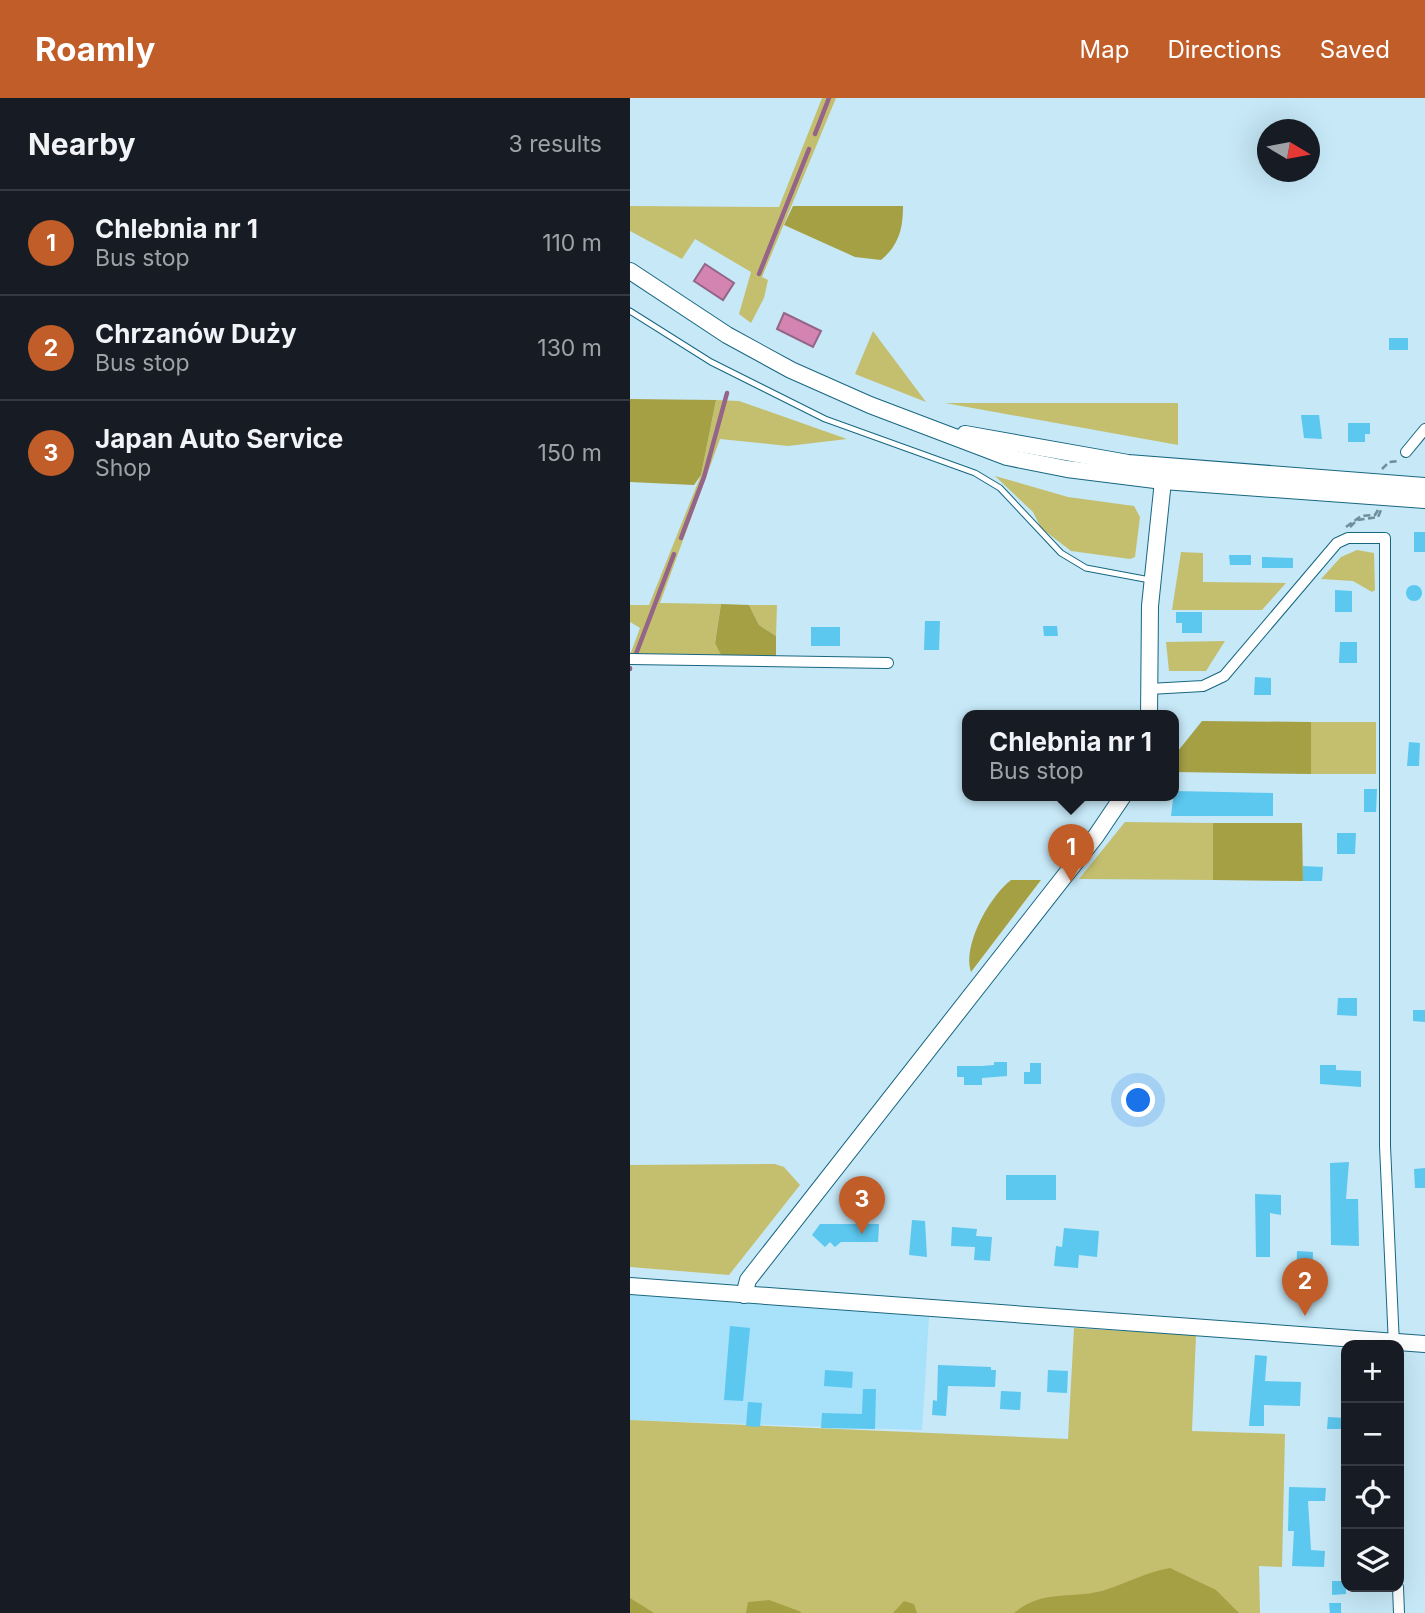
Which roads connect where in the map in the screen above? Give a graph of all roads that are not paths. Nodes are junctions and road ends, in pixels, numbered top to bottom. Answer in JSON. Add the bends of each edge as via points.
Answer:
{"nodes":[{"id":1,"x":630,"y":271,"type":"edge"},
{"id":2,"x":630,"y":311,"type":"edge"},
{"id":3,"x":1425,"y":429,"type":"edge"},
{"id":4,"x":1409,"y":450,"type":"road end"},
{"id":5,"x":1164,"y":474,"type":"junction"},
{"id":6,"x":1425,"y":485,"type":"edge"},
{"id":7,"x":1425,"y":500,"type":"edge"},
{"id":8,"x":1152,"y":580,"type":"junction"},
{"id":9,"x":630,"y":659,"type":"edge"},
{"id":10,"x":888,"y":663,"type":"dead end"},
{"id":11,"x":1149,"y":689,"type":"junction"},
{"id":12,"x":1149,"y":710,"type":"edge"},
{"id":13,"x":1119,"y":801,"type":"edge"},
{"id":14,"x":630,"y":1286,"type":"edge"},
{"id":15,"x":744,"y":1295,"type":"junction"},
{"id":16,"x":1353,"y":1340,"type":"edge"},
{"id":17,"x":1394,"y":1340,"type":"edge"},
{"id":18,"x":1404,"y":1343,"type":"edge"},
{"id":19,"x":1425,"y":1344,"type":"edge"},
{"id":20,"x":1398,"y":1592,"type":"edge"},
{"id":21,"x":1399,"y":1613,"type":"edge"}],
"edges":[{"from":1,"to":5,"type":"street","via":[[760,354],[827,387],[978,448],[1037,464]]},
{"from":2,"to":8,"type":"lane","via":[[711,362],[825,419],[975,473],[1000,488],[1061,554],[1086,568]]},
{"from":3,"to":4,"type":"street"},
{"from":5,"to":6,"type":"street"},
{"from":5,"to":7,"type":"street"},
{"from":5,"to":8,"type":"street"},
{"from":8,"to":11,"type":"street"},
{"from":9,"to":10,"type":"street"},
{"from":11,"to":12,"type":"street"},
{"from":11,"to":17,"type":"street","via":[[1203,686],[1224,676],[1322,557],[1345,540],[1385,538],[1385,1146]]},
{"from":13,"to":15,"type":"street","via":[[758,1266],[746,1282]]},
{"from":14,"to":15,"type":"street"},
{"from":15,"to":16,"type":"street"},
{"from":18,"to":19,"type":"street"},
{"from":20,"to":21,"type":"street"}]}
